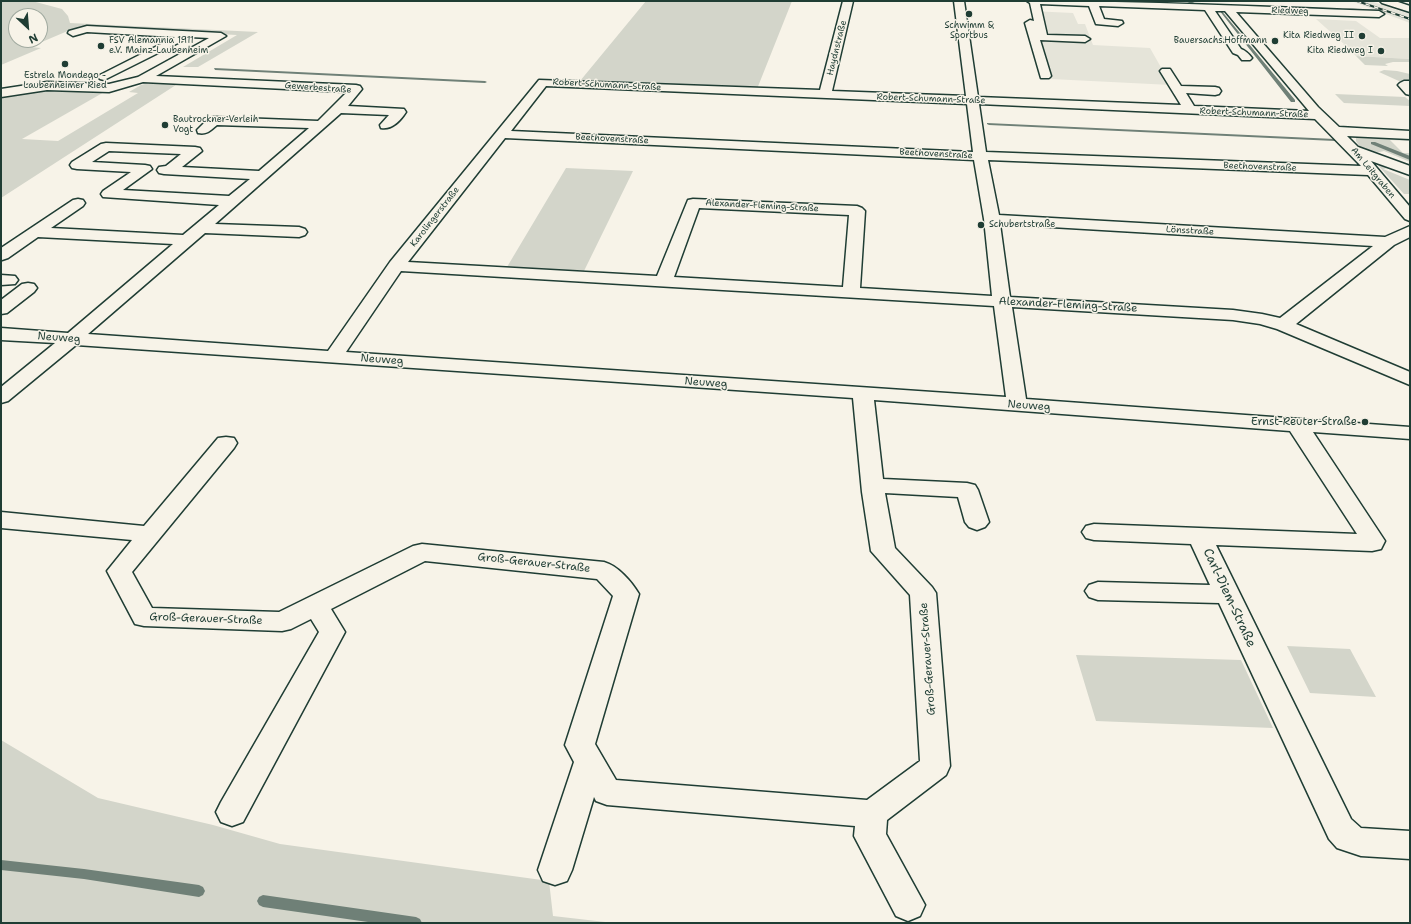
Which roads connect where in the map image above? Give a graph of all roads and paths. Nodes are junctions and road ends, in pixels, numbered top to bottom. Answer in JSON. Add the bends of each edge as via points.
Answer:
{"nodes":[{"id":1,"x":848,"y":1,"type":"edge"},
{"id":2,"x":959,"y":1,"type":"edge"},
{"id":3,"x":1024,"y":1,"type":"edge"},
{"id":4,"x":1033,"y":1,"type":"edge"},
{"id":5,"x":1178,"y":1,"type":"edge"},
{"id":6,"x":1257,"y":1,"type":"edge"},
{"id":7,"x":1385,"y":1,"type":"edge"},
{"id":8,"x":1092,"y":4,"type":"junction"},
{"id":9,"x":1353,"y":4,"type":"dead end"},
{"id":10,"x":1190,"y":7,"type":"junction"},
{"id":11,"x":1208,"y":8,"type":"junction"},
{"id":12,"x":1228,"y":8,"type":"junction"},
{"id":13,"x":1410,"y":9,"type":"edge"},
{"id":14,"x":1280,"y":10,"type":"junction"},
{"id":15,"x":1118,"y":23,"type":"dead end"},
{"id":16,"x":73,"y":33,"type":"dead end"},
{"id":17,"x":188,"y":34,"type":"junction"},
{"id":18,"x":1084,"y":39,"type":"dead end"},
{"id":19,"x":1246,"y":58,"type":"dead end"},
{"id":20,"x":1182,"y":74,"type":"dead end"},
{"id":21,"x":1045,"y":76,"type":"dead end"},
{"id":22,"x":142,"y":79,"type":"junction"},
{"id":23,"x":543,"y":82,"type":"joint"},
{"id":24,"x":1410,"y":85,"type":"edge"},
{"id":25,"x":1178,"y":89,"type":"junction"},
{"id":26,"x":1410,"y":90,"type":"edge"},
{"id":27,"x":1214,"y":91,"type":"dead end"},
{"id":28,"x":1,"y":93,"type":"edge"},
{"id":29,"x":825,"y":95,"type":"junction"},
{"id":30,"x":973,"y":101,"type":"junction"},
{"id":31,"x":338,"y":109,"type":"junction"},
{"id":32,"x":1190,"y":110,"type":"junction"},
{"id":33,"x":1318,"y":115,"type":"junction"},
{"id":34,"x":321,"y":125,"type":"junction"},
{"id":35,"x":386,"y":125,"type":"dead end"},
{"id":36,"x":203,"y":130,"type":"dead end"},
{"id":37,"x":1336,"y":131,"type":"junction"},
{"id":38,"x":501,"y":134,"type":"junction"},
{"id":39,"x":1410,"y":135,"type":"edge"},
{"id":40,"x":1353,"y":149,"type":"junction"},
{"id":41,"x":980,"y":156,"type":"junction"},
{"id":42,"x":145,"y":169,"type":"junction"},
{"id":43,"x":169,"y":170,"type":"junction"},
{"id":44,"x":1372,"y":171,"type":"junction"},
{"id":45,"x":1410,"y":171,"type":"edge"},
{"id":46,"x":262,"y":175,"type":"junction"},
{"id":47,"x":230,"y":201,"type":"junction"},
{"id":48,"x":78,"y":203,"type":"dead end"},
{"id":49,"x":1410,"y":216,"type":"edge"},
{"id":50,"x":992,"y":219,"type":"junction"},
{"id":51,"x":200,"y":228,"type":"junction"},
{"id":52,"x":1410,"y":231,"type":"edge"},
{"id":53,"x":35,"y":232,"type":"junction"},
{"id":54,"x":299,"y":232,"type":"dead end"},
{"id":55,"x":186,"y":240,"type":"junction"},
{"id":56,"x":1388,"y":242,"type":"junction"},
{"id":57,"x":2,"y":255,"type":"edge"},
{"id":58,"x":396,"y":266,"type":"junction"},
{"id":59,"x":664,"y":282,"type":"junction"},
{"id":60,"x":28,"y":288,"type":"dead end"},
{"id":61,"x":851,"y":292,"type":"junction"},
{"id":62,"x":1002,"y":302,"type":"junction"},
{"id":63,"x":1,"y":309,"type":"edge"},
{"id":64,"x":1283,"y":325,"type":"junction"},
{"id":65,"x":1,"y":334,"type":"edge"},
{"id":66,"x":72,"y":339,"type":"junction"},
{"id":67,"x":333,"y":357,"type":"junction"},
{"id":68,"x":1410,"y":379,"type":"edge"},
{"id":69,"x":863,"y":393,"type":"junction"},
{"id":70,"x":1,"y":397,"type":"edge"},
{"id":71,"x":1017,"y":406,"type":"junction"},
{"id":72,"x":1298,"y":426,"type":"junction"},
{"id":73,"x":1410,"y":433,"type":"edge"},
{"id":74,"x":226,"y":443,"type":"dead end"},
{"id":75,"x":873,"y":485,"type":"junction"},
{"id":76,"x":1,"y":520,"type":"edge"},
{"id":77,"x":977,"y":522,"type":"dead end"},
{"id":78,"x":1094,"y":532,"type":"dead end"},
{"id":79,"x":150,"y":534,"type":"junction"},
{"id":80,"x":1200,"y":537,"type":"junction"},
{"id":81,"x":1098,"y":591,"type":"dead end"},
{"id":82,"x":1228,"y":594,"type":"junction"},
{"id":83,"x":316,"y":606,"type":"junction"},
{"id":84,"x":589,"y":762,"type":"junction"},
{"id":85,"x":232,"y":812,"type":"dead end"},
{"id":86,"x":872,"y":814,"type":"junction"},
{"id":87,"x":1410,"y":845,"type":"edge"},
{"id":88,"x":555,"y":870,"type":"dead end"},
{"id":89,"x":908,"y":905,"type":"dead end"}],
"edges":[{"from":1,"to":29,"type":"street","name":"Haydnstraße"},
{"from":2,"to":30,"type":"street"},
{"from":3,"to":21,"type":"street"},
{"from":4,"to":8,"type":"street","name":"Riedweg"},
{"from":4,"to":18,"type":"street","via":[[1043,38]]},
{"from":5,"to":10,"type":"street"},
{"from":6,"to":14,"type":"street"},
{"from":7,"to":13,"type":"street"},
{"from":8,"to":10,"type":"street","name":"Riedweg"},
{"from":8,"to":15,"type":"street","via":[[1100,22]]},
{"from":9,"to":14,"type":"street","name":"Riedweg","via":[[1379,14],[1333,16]]},
{"from":10,"to":11,"type":"street","name":"Riedweg"},
{"from":11,"to":12,"type":"street","name":"Riedweg"},
{"from":11,"to":19,"type":"street","via":[[1237,51],[1242,52]]},
{"from":12,"to":14,"type":"street","name":"Riedweg"},
{"from":12,"to":33,"type":"street","name":"Am Leitgraben"},
{"from":16,"to":17,"type":"street","via":[[87,29]]},
{"from":17,"to":22,"type":"street","via":[[222,36]]},
{"from":17,"to":22,"type":"street","name":"Gewerbestraße","via":[[104,77]]},
{"from":20,"to":25,"type":"street","via":[[1167,72]]},
{"from":22,"to":28,"type":"street","via":[[109,88],[47,86]]},
{"from":22,"to":31,"type":"street","name":"Gewerbestraße","via":[[356,89]]},
{"from":23,"to":29,"type":"street","name":"Robert-Schumann-Straße"},
{"from":23,"to":38,"type":"street","name":"Karolingerstraße"},
{"from":24,"to":26,"type":"street","via":[[1404,85]]},
{"from":25,"to":27,"type":"street"},
{"from":25,"to":32,"type":"street"},
{"from":29,"to":30,"type":"street","name":"Robert-Schumann-Straße"},
{"from":30,"to":32,"type":"street","name":"Robert-Schumann-Straße"},
{"from":30,"to":41,"type":"street"},
{"from":31,"to":34,"type":"street","name":"Gewerbestraße"},
{"from":31,"to":35,"type":"street","via":[[400,112]]},
{"from":32,"to":33,"type":"street","name":"Robert-Schumann-Straße"},
{"from":33,"to":37,"type":"street","name":"Am Leitgraben"},
{"from":34,"to":36,"type":"street","via":[[214,121]]},
{"from":34,"to":46,"type":"street","name":"Gewerbestraße"},
{"from":37,"to":39,"type":"street","name":"Am Leitgraben"},
{"from":37,"to":40,"type":"street","name":"Am Leitgraben"},
{"from":38,"to":41,"type":"street","name":"Beethovenstraße"},
{"from":38,"to":58,"type":"street","name":"Karolingerstraße"},
{"from":40,"to":44,"type":"street","name":"Am Leitgraben"},
{"from":40,"to":45,"type":"street"},
{"from":41,"to":44,"type":"street","name":"Beethovenstraße"},
{"from":41,"to":50,"type":"street"},
{"from":42,"to":43,"type":"street"},
{"from":42,"to":43,"type":"street","via":[[77,165],[106,147],[195,151]]},
{"from":42,"to":47,"type":"street","via":[[108,194]]},
{"from":43,"to":46,"type":"street"},
{"from":44,"to":49,"type":"street","name":"Am Leitgraben"},
{"from":46,"to":47,"type":"street","name":"Gewerbestraße"},
{"from":47,"to":51,"type":"street","name":"Gewerbestraße"},
{"from":48,"to":53,"type":"street"},
{"from":50,"to":56,"type":"street","name":"Lönsstraße"},
{"from":50,"to":62,"type":"street"},
{"from":51,"to":54,"type":"street"},
{"from":51,"to":55,"type":"street","name":"Gewerbestraße"},
{"from":52,"to":56,"type":"street"},
{"from":53,"to":55,"type":"street"},
{"from":53,"to":57,"type":"street"},
{"from":55,"to":66,"type":"street","name":"Gewerbestraße"},
{"from":56,"to":64,"type":"street"},
{"from":58,"to":59,"type":"street","name":"Alexander-Fleming-Straße"},
{"from":58,"to":67,"type":"street","name":"Karolingerstraße"},
{"from":59,"to":61,"type":"street","name":"Alexander-Fleming-Straße"},
{"from":59,"to":61,"type":"street","name":"Alexander-Fleming-Straße","via":[[693,203],[857,211]]},
{"from":60,"to":63,"type":"street"},
{"from":61,"to":62,"type":"street","name":"Alexander-Fleming-Straße"},
{"from":62,"to":64,"type":"street","name":"Alexander-Fleming-Straße","via":[[1233,315]]},
{"from":62,"to":71,"type":"street"},
{"from":64,"to":68,"type":"street","name":"Alexander-Fleming-Straße"},
{"from":65,"to":66,"type":"street","name":"Neuweg"},
{"from":66,"to":67,"type":"street","name":"Neuweg"},
{"from":66,"to":70,"type":"street","name":"Gewerbestraße"},
{"from":67,"to":69,"type":"street","name":"Neuweg"},
{"from":69,"to":71,"type":"street","name":"Neuweg"},
{"from":69,"to":75,"type":"street","name":"Groß-Gerauer-Straße"},
{"from":71,"to":72,"type":"street","name":"Neuweg"},
{"from":72,"to":73,"type":"street","name":"Neuweg"},
{"from":72,"to":80,"type":"street","name":"Carl-Diem-Straße","via":[[1373,540],[1372,544]]},
{"from":74,"to":79,"type":"street","name":"Groß-Gerauer-Straße"},
{"from":75,"to":77,"type":"street","via":[[967,490]]},
{"from":75,"to":86,"type":"street","name":"Groß-Gerauer-Straße","via":[[883,551],[923,593],[935,766]]},
{"from":76,"to":79,"type":"street"},
{"from":78,"to":80,"type":"street"},
{"from":79,"to":83,"type":"street","name":"Groß-Gerauer-Straße","via":[[119,571],[144,617],[282,622]]},
{"from":80,"to":82,"type":"street","name":"Carl-Diem-Straße"},
{"from":81,"to":82,"type":"street"},
{"from":82,"to":87,"type":"street","name":"Carl-Diem-Straße","via":[[1340,829],[1348,838],[1361,842]]},
{"from":83,"to":84,"type":"street","name":"Groß-Gerauer-Straße","via":[[422,552],[604,570],[626,594],[580,746]]},
{"from":83,"to":85,"type":"street","via":[[332,632]]},
{"from":84,"to":86,"type":"street","name":"Groß-Gerauer-Straße","via":[[607,792]]},
{"from":84,"to":88,"type":"street"},
{"from":86,"to":89,"type":"street","via":[[870,836]]}]}
